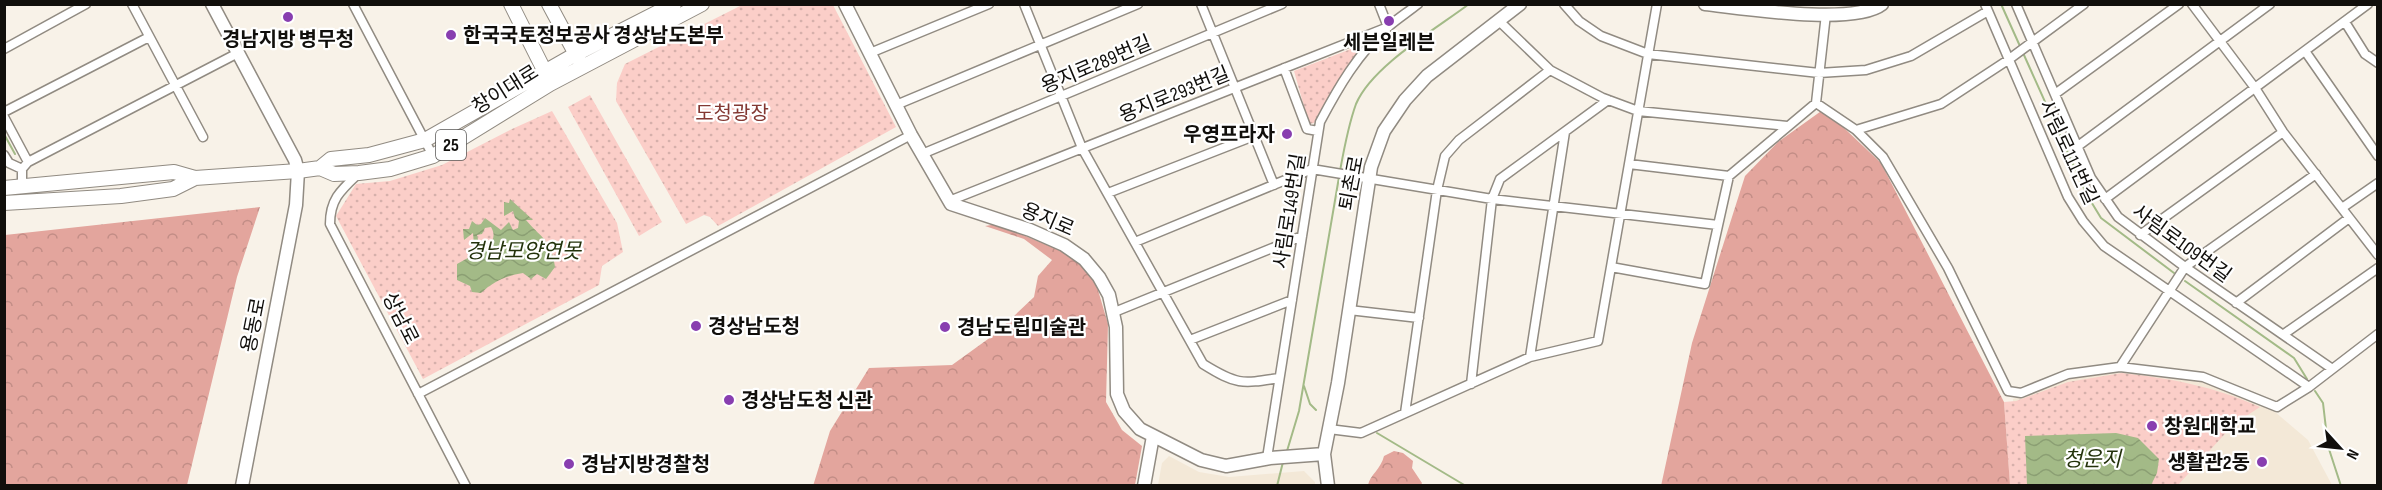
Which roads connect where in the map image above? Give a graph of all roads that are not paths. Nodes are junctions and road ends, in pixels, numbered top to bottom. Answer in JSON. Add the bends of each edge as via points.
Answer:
{"nodes":[{"id":1,"x":86,"y":4,"type":"edge"},
{"id":2,"x":132,"y":4,"type":"edge"},
{"id":3,"x":212,"y":4,"type":"edge"},
{"id":4,"x":353,"y":4,"type":"edge"},
{"id":5,"x":512,"y":4,"type":"edge"},
{"id":6,"x":549,"y":4,"type":"edge"},
{"id":7,"x":674,"y":4,"type":"edge"},
{"id":8,"x":702,"y":4,"type":"edge"},
{"id":9,"x":989,"y":4,"type":"edge"},
{"id":10,"x":1024,"y":4,"type":"edge"},
{"id":11,"x":1138,"y":4,"type":"edge"},
{"id":12,"x":1201,"y":4,"type":"edge"},
{"id":13,"x":1282,"y":4,"type":"edge"},
{"id":14,"x":1378,"y":4,"type":"edge"},
{"id":15,"x":1418,"y":4,"type":"edge"},
{"id":16,"x":1520,"y":4,"type":"edge"},
{"id":17,"x":1563,"y":4,"type":"edge"},
{"id":18,"x":1657,"y":4,"type":"edge"},
{"id":19,"x":1705,"y":4,"type":"edge"},
{"id":20,"x":1882,"y":4,"type":"edge"},
{"id":21,"x":2016,"y":4,"type":"edge"},
{"id":22,"x":2084,"y":4,"type":"edge"},
{"id":23,"x":2179,"y":4,"type":"edge"},
{"id":24,"x":2192,"y":4,"type":"edge"},
{"id":25,"x":2270,"y":4,"type":"edge"},
{"id":26,"x":2368,"y":4,"type":"edge"},
{"id":27,"x":847,"y":5,"type":"edge"},
{"id":28,"x":1743,"y":6,"type":"edge"},
{"id":29,"x":1987,"y":8,"type":"edge"},
{"id":30,"x":1826,"y":14,"type":"junction"},
{"id":31,"x":1498,"y":20,"type":"junction"},
{"id":32,"x":2344,"y":22,"type":"junction"},
{"id":33,"x":1388,"y":27,"type":"junction"},
{"id":34,"x":1213,"y":33,"type":"junction"},
{"id":35,"x":149,"y":37,"type":"junction"},
{"id":36,"x":2219,"y":40,"type":"junction"},
{"id":37,"x":1041,"y":45,"type":"junction"},
{"id":38,"x":2029,"y":45,"type":"junction"},
{"id":39,"x":4,"y":49,"type":"edge"},
{"id":40,"x":2305,"y":51,"type":"junction"},
{"id":41,"x":238,"y":53,"type":"junction"},
{"id":42,"x":870,"y":53,"type":"junction"},
{"id":43,"x":576,"y":54,"type":"junction"},
{"id":44,"x":1648,"y":54,"type":"junction"},
{"id":45,"x":2010,"y":59,"type":"junction"},
{"id":46,"x":2378,"y":63,"type":"edge"},
{"id":47,"x":584,"y":66,"type":"junction"},
{"id":48,"x":1284,"y":68,"type":"junction"},
{"id":49,"x":1550,"y":70,"type":"junction"},
{"id":50,"x":1819,"y":73,"type":"junction"},
{"id":51,"x":548,"y":78,"type":"junction"},
{"id":52,"x":175,"y":86,"type":"junction"},
{"id":53,"x":1235,"y":88,"type":"junction"},
{"id":54,"x":2255,"y":88,"type":"junction"},
{"id":55,"x":2055,"y":94,"type":"junction"},
{"id":56,"x":1061,"y":96,"type":"junction"},
{"id":57,"x":1608,"y":100,"type":"junction"},
{"id":58,"x":1816,"y":103,"type":"junction"},
{"id":59,"x":896,"y":105,"type":"junction"},
{"id":60,"x":1638,"y":111,"type":"junction"},
{"id":61,"x":4,"y":112,"type":"edge"},
{"id":62,"x":4,"y":117,"type":"edge"},
{"id":63,"x":1787,"y":126,"type":"junction"},
{"id":64,"x":1318,"y":130,"type":"junction"},
{"id":65,"x":1856,"y":130,"type":"junction"},
{"id":66,"x":1565,"y":132,"type":"junction"},
{"id":67,"x":2283,"y":132,"type":"junction"},
{"id":68,"x":911,"y":135,"type":"junction"},
{"id":69,"x":1254,"y":136,"type":"junction"},
{"id":70,"x":203,"y":138,"type":"dead end"},
{"id":71,"x":425,"y":140,"type":"junction"},
{"id":72,"x":2078,"y":146,"type":"junction"},
{"id":73,"x":1082,"y":148,"type":"junction"},
{"id":74,"x":922,"y":154,"type":"junction"},
{"id":75,"x":4,"y":155,"type":"edge"},
{"id":76,"x":433,"y":156,"type":"junction"},
{"id":77,"x":2378,"y":156,"type":"edge"},
{"id":78,"x":1629,"y":164,"type":"junction"},
{"id":79,"x":25,"y":166,"type":"junction"},
{"id":80,"x":320,"y":168,"type":"junction"},
{"id":81,"x":1316,"y":170,"type":"junction"},
{"id":82,"x":298,"y":171,"type":"junction"},
{"id":83,"x":359,"y":173,"type":"junction"},
{"id":84,"x":2316,"y":174,"type":"junction"},
{"id":85,"x":1729,"y":176,"type":"junction"},
{"id":86,"x":195,"y":178,"type":"junction"},
{"id":87,"x":1366,"y":179,"type":"junction"},
{"id":88,"x":2378,"y":183,"type":"edge"},
{"id":89,"x":1274,"y":185,"type":"junction"},
{"id":90,"x":22,"y":186,"type":"junction"},
{"id":91,"x":4,"y":188,"type":"edge"},
{"id":92,"x":1437,"y":190,"type":"junction"},
{"id":93,"x":1108,"y":193,"type":"junction"},
{"id":94,"x":2105,"y":198,"type":"junction"},
{"id":95,"x":1492,"y":199,"type":"junction"},
{"id":96,"x":949,"y":201,"type":"junction"},
{"id":97,"x":4,"y":203,"type":"edge"},
{"id":98,"x":1553,"y":206,"type":"junction"},
{"id":99,"x":2342,"y":208,"type":"junction"},
{"id":100,"x":1621,"y":214,"type":"junction"},
{"id":101,"x":2349,"y":219,"type":"junction"},
{"id":102,"x":1718,"y":225,"type":"junction"},
{"id":103,"x":2140,"y":235,"type":"junction"},
{"id":104,"x":1302,"y":236,"type":"junction"},
{"id":105,"x":1135,"y":242,"type":"junction"},
{"id":106,"x":2378,"y":255,"type":"edge"},
{"id":107,"x":1611,"y":267,"type":"junction"},
{"id":108,"x":2185,"y":267,"type":"junction"},
{"id":109,"x":2378,"y":268,"type":"edge"},
{"id":110,"x":2170,"y":291,"type":"junction"},
{"id":111,"x":1163,"y":292,"type":"junction"},
{"id":112,"x":1292,"y":300,"type":"junction"},
{"id":113,"x":2236,"y":303,"type":"junction"},
{"id":114,"x":1349,"y":310,"type":"junction"},
{"id":115,"x":1112,"y":313,"type":"junction"},
{"id":116,"x":1419,"y":318,"type":"junction"},
{"id":117,"x":2284,"y":334,"type":"junction"},
{"id":118,"x":2378,"y":334,"type":"edge"},
{"id":119,"x":1190,"y":340,"type":"junction"},
{"id":120,"x":1530,"y":357,"type":"junction"},
{"id":121,"x":2120,"y":367,"type":"junction"},
{"id":122,"x":2331,"y":368,"type":"junction"},
{"id":123,"x":1279,"y":378,"type":"junction"},
{"id":124,"x":1471,"y":384,"type":"junction"},
{"id":125,"x":2309,"y":387,"type":"junction"},
{"id":126,"x":418,"y":394,"type":"junction"},
{"id":127,"x":1405,"y":413,"type":"junction"},
{"id":128,"x":1329,"y":429,"type":"junction"},
{"id":129,"x":1153,"y":436,"type":"junction"},
{"id":130,"x":1324,"y":454,"type":"junction"},
{"id":131,"x":1269,"y":458,"type":"junction"},
{"id":132,"x":242,"y":486,"type":"edge"},
{"id":133,"x":466,"y":486,"type":"edge"},
{"id":134,"x":1144,"y":486,"type":"edge"},
{"id":135,"x":1328,"y":486,"type":"edge"}],
"edges":[{"from":1,"to":39,"type":"street"},
{"from":2,"to":35,"type":"street"},
{"from":3,"to":41,"type":"street"},
{"from":4,"to":71,"type":"street"},
{"from":5,"to":51,"type":"main road"},
{"from":6,"to":43,"type":"main road"},
{"from":7,"to":43,"type":"main road","name":"창이대로"},
{"from":8,"to":47,"type":"main road","name":"창이대로"},
{"from":9,"to":42,"type":"street"},
{"from":10,"to":37,"type":"street"},
{"from":11,"to":37,"type":"street"},
{"from":12,"to":34,"type":"street"},
{"from":13,"to":34,"type":"street","name":"용지로289번길"},
{"from":14,"to":33,"type":"street"},
{"from":15,"to":33,"type":"street","name":"사림로149번길"},
{"from":16,"to":31,"type":"street","name":"퇴촌로"},
{"from":17,"to":44,"type":"street","name":"사림로111번길","via":[[1601,36]]},
{"from":18,"to":44,"type":"street"},
{"from":19,"to":28,"type":"street"},
{"from":20,"to":30,"type":"street","via":[[1853,13]]},
{"from":21,"to":38,"type":"street","name":"사림로109번길"},
{"from":22,"to":38,"type":"street"},
{"from":23,"to":55,"type":"street"},
{"from":24,"to":36,"type":"street"},
{"from":25,"to":36,"type":"street"},
{"from":26,"to":32,"type":"street"},
{"from":27,"to":42,"type":"street"},
{"from":28,"to":30,"type":"street"},
{"from":29,"to":45,"type":"street","name":"사림로111번길"},
{"from":29,"to":50,"type":"street","name":"사림로111번길","via":[[1911,56],[1866,70]]},
{"from":30,"to":50,"type":"street"},
{"from":31,"to":49,"type":"street"},
{"from":31,"to":87,"type":"street","name":"퇴촌로","via":[[1426,76],[1405,100],[1384,131]]},
{"from":32,"to":40,"type":"street"},
{"from":32,"to":46,"type":"street","via":[[2365,54]]},
{"from":33,"to":48,"type":"street","name":"용지로293번길"},
{"from":33,"to":64,"type":"street","name":"사림로149번길","via":[[1340,86]]},
{"from":34,"to":53,"type":"street"},
{"from":34,"to":56,"type":"street","name":"용지로289번길"},
{"from":35,"to":52,"type":"street"},
{"from":35,"to":61,"type":"street"},
{"from":36,"to":54,"type":"street"},
{"from":36,"to":72,"type":"street"},
{"from":37,"to":56,"type":"street"},
{"from":37,"to":59,"type":"street"},
{"from":38,"to":45,"type":"street"},
{"from":38,"to":55,"type":"street","name":"사림로109번길"},
{"from":40,"to":54,"type":"street"},
{"from":40,"to":77,"type":"street"},
{"from":41,"to":52,"type":"street"},
{"from":41,"to":82,"type":"street"},
{"from":42,"to":59,"type":"street"},
{"from":43,"to":47,"type":"main road"},
{"from":43,"to":51,"type":"main road","name":"창이대로"},
{"from":44,"to":50,"type":"street","name":"사림로111번길"},
{"from":44,"to":60,"type":"street"},
{"from":45,"to":65,"type":"street","via":[[1941,104]]},
{"from":45,"to":110,"type":"street","name":"사림로111번길","via":[[2068,197],[2083,221],[2104,246]]},
{"from":47,"to":51,"type":"main road","name":"창이대로","number":"25"},
{"from":48,"to":53,"type":"street","name":"용지로293번길"},
{"from":48,"to":64,"type":"street","via":[[1307,129]]},
{"from":49,"to":57,"type":"street"},
{"from":49,"to":92,"type":"street","via":[[1459,140],[1444,156]]},
{"from":50,"to":58,"type":"street"},
{"from":51,"to":71,"type":"main road","name":"창이대로"},
{"from":51,"to":76,"type":"main road","name":"창이대로","number":"25"},
{"from":52,"to":70,"type":"street"},
{"from":52,"to":79,"type":"street"},
{"from":53,"to":69,"type":"street"},
{"from":53,"to":73,"type":"street","name":"용지로293번길"},
{"from":54,"to":67,"type":"street"},
{"from":54,"to":94,"type":"street"},
{"from":55,"to":72,"type":"street","name":"사림로109번길"},
{"from":56,"to":73,"type":"street"},
{"from":56,"to":74,"type":"street","name":"용지로289번길"},
{"from":57,"to":60,"type":"street"},
{"from":57,"to":66,"type":"street"},
{"from":58,"to":63,"type":"street"},
{"from":58,"to":65,"type":"street"},
{"from":59,"to":68,"type":"street"},
{"from":60,"to":63,"type":"street"},
{"from":60,"to":78,"type":"street"},
{"from":62,"to":79,"type":"street"},
{"from":63,"to":85,"type":"street"},
{"from":64,"to":81,"type":"street","name":"사림로149번길"},
{"from":65,"to":121,"type":"street","via":[[1883,157],[1948,268],[2008,391],[2021,393],[2068,374]]},
{"from":66,"to":95,"type":"street","via":[[1500,179]]},
{"from":66,"to":98,"type":"street"},
{"from":67,"to":84,"type":"street"},
{"from":67,"to":103,"type":"street"},
{"from":68,"to":74,"type":"street"},
{"from":68,"to":126,"type":"street"},
{"from":69,"to":89,"type":"street"},
{"from":69,"to":93,"type":"street"},
{"from":71,"to":76,"type":"street"},
{"from":71,"to":80,"type":"main road","name":"창이대로","via":[[369,155],[332,159]]},
{"from":72,"to":94,"type":"street","name":"사림로109번길","via":[[2091,178]]},
{"from":73,"to":93,"type":"street"},
{"from":73,"to":96,"type":"street","name":"용지로293번길"},
{"from":74,"to":96,"type":"street"},
{"from":75,"to":79,"type":"street","via":[[9,163]]},
{"from":76,"to":83,"type":"main road","name":"창이대로","number":"25","via":[[390,169]]},
{"from":78,"to":85,"type":"street"},
{"from":78,"to":100,"type":"street"},
{"from":79,"to":90,"type":"street"},
{"from":80,"to":82,"type":"main road","name":"창이대로","number":"25"},
{"from":80,"to":83,"type":"main road","name":"창이대로","number":"25","via":[[334,174]]},
{"from":81,"to":87,"type":"street"},
{"from":81,"to":89,"type":"street"},
{"from":81,"to":104,"type":"street","name":"사림로149번길"},
{"from":82,"to":86,"type":"main road","name":"창이대로","number":"25"},
{"from":82,"to":132,"type":"street","name":"용동로","via":[[296,205]]},
{"from":83,"to":126,"type":"street","name":"상남로","via":[[338,194],[330,210],[330,224]]},
{"from":84,"to":99,"type":"street"},
{"from":84,"to":108,"type":"street"},
{"from":85,"to":102,"type":"street"},
{"from":86,"to":90,"type":"main road","name":"창이대로","number":"25","via":[[174,172]]},
{"from":86,"to":97,"type":"main road","name":"창이대로","number":"25","via":[[173,189],[121,196]]},
{"from":87,"to":92,"type":"street"},
{"from":87,"to":114,"type":"street","name":"퇴촌로"},
{"from":88,"to":99,"type":"street"},
{"from":89,"to":105,"type":"street"},
{"from":90,"to":91,"type":"main road","name":"창이대로","number":"25"},
{"from":92,"to":95,"type":"street"},
{"from":92,"to":116,"type":"street"},
{"from":93,"to":105,"type":"street"},
{"from":94,"to":103,"type":"street","name":"사림로109번길","via":[[2118,217]]},
{"from":95,"to":98,"type":"street"},
{"from":95,"to":124,"type":"street"},
{"from":96,"to":115,"type":"street","name":"용지로","via":[[1064,245],[1084,259],[1098,277],[1109,295]]},
{"from":98,"to":100,"type":"street"},
{"from":98,"to":120,"type":"street"},
{"from":99,"to":101,"type":"street"},
{"from":100,"to":102,"type":"street"},
{"from":100,"to":107,"type":"street"},
{"from":101,"to":106,"type":"street"},
{"from":101,"to":113,"type":"street"},
{"from":102,"to":107,"type":"street","via":[[1705,284]]},
{"from":103,"to":108,"type":"street","name":"사림로109번길"},
{"from":104,"to":111,"type":"street"},
{"from":104,"to":112,"type":"street","name":"사림로149번길"},
{"from":105,"to":111,"type":"street"},
{"from":107,"to":120,"type":"street","via":[[1599,341]]},
{"from":108,"to":110,"type":"street"},
{"from":108,"to":113,"type":"street","name":"사림로109번길"},
{"from":109,"to":117,"type":"street"},
{"from":110,"to":121,"type":"street"},
{"from":110,"to":125,"type":"street","name":"사림로111번길"},
{"from":111,"to":115,"type":"street"},
{"from":111,"to":119,"type":"street"},
{"from":112,"to":119,"type":"street"},
{"from":112,"to":123,"type":"street","name":"사림로149번길"},
{"from":113,"to":117,"type":"street","name":"사림로109번길"},
{"from":114,"to":116,"type":"street"},
{"from":114,"to":128,"type":"street","name":"퇴촌로"},
{"from":115,"to":129,"type":"street","name":"용지로","via":[[1116,327],[1117,394],[1124,411],[1140,429]]},
{"from":116,"to":127,"type":"street"},
{"from":117,"to":122,"type":"street","name":"사림로109번길"},
{"from":118,"to":122,"type":"street"},
{"from":119,"to":123,"type":"street","via":[[1203,364],[1229,380],[1245,383]]},
{"from":120,"to":124,"type":"street"},
{"from":121,"to":125,"type":"street","via":[[2203,377],[2277,407]]},
{"from":122,"to":125,"type":"street"},
{"from":123,"to":131,"type":"street","name":"사림로149번길"},
{"from":124,"to":127,"type":"street"},
{"from":126,"to":133,"type":"street","name":"상남로"},
{"from":127,"to":128,"type":"street","via":[[1361,433]]},
{"from":128,"to":130,"type":"street","name":"퇴촌로"},
{"from":129,"to":131,"type":"street","name":"용지로","via":[[1201,460],[1226,466]]},
{"from":129,"to":134,"type":"street"},
{"from":130,"to":131,"type":"street","name":"용지로"},
{"from":130,"to":135,"type":"street","name":"퇴촌로"}]}
